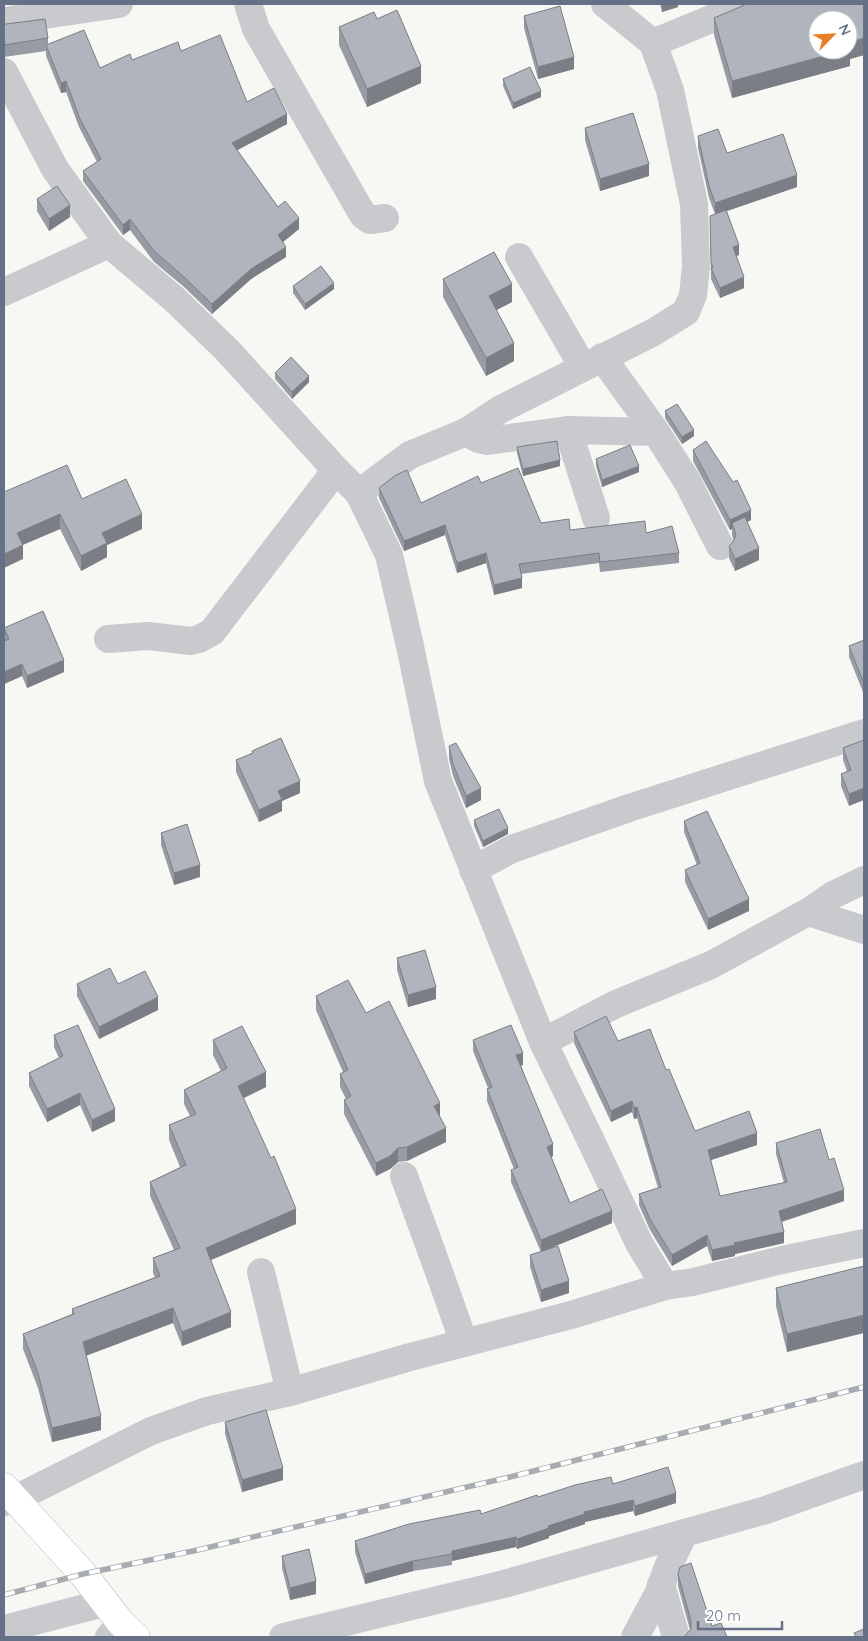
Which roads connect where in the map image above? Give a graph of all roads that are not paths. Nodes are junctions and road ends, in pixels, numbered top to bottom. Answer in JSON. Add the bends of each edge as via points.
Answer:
{"nodes":[{"id":1,"x":119,"y":4,"type":"edge"},
{"id":2,"x":248,"y":4,"type":"edge"},
{"id":3,"x":606,"y":4,"type":"edge"},
{"id":4,"x":748,"y":4,"type":"edge"},
{"id":5,"x":4,"y":21,"type":"edge"},
{"id":6,"x":653,"y":43,"type":"junction"},
{"id":7,"x":4,"y":72,"type":"edge"},
{"id":8,"x":385,"y":218,"type":"dead end"},
{"id":9,"x":109,"y":244,"type":"junction"},
{"id":10,"x":519,"y":257,"type":"dead end"},
{"id":11,"x":4,"y":292,"type":"edge"},
{"id":12,"x":593,"y":362,"type":"junction"},
{"id":13,"x":568,"y":430,"type":"junction"},
{"id":14,"x":466,"y":432,"type":"junction"},
{"id":15,"x":656,"y":432,"type":"junction"},
{"id":16,"x":336,"y":470,"type":"junction"},
{"id":17,"x":359,"y":493,"type":"junction"},
{"id":18,"x":596,"y":518,"type":"dead end"},
{"id":19,"x":720,"y":546,"type":"dead end"},
{"id":20,"x":108,"y":639,"type":"dead end"},
{"id":21,"x":864,"y":733,"type":"edge"},
{"id":22,"x":473,"y":870,"type":"junction"},
{"id":23,"x":864,"y":880,"type":"edge"},
{"id":24,"x":808,"y":912,"type":"junction"},
{"id":25,"x":864,"y":930,"type":"edge"},
{"id":26,"x":543,"y":1042,"type":"junction"},
{"id":27,"x":404,"y":1176,"type":"dead end"},
{"id":28,"x":864,"y":1243,"type":"edge"},
{"id":29,"x":262,"y":1272,"type":"dead end"},
{"id":30,"x":664,"y":1286,"type":"junction"},
{"id":31,"x":464,"y":1343,"type":"junction"},
{"id":32,"x":290,"y":1392,"type":"junction"},
{"id":33,"x":864,"y":1476,"type":"edge"},
{"id":34,"x":7,"y":1496,"type":"edge"},
{"id":35,"x":684,"y":1533,"type":"junction"},
{"id":36,"x":661,"y":1585,"type":"junction"},
{"id":37,"x":118,"y":1625,"type":"edge"},
{"id":38,"x":4,"y":1629,"type":"edge"},
{"id":39,"x":283,"y":1637,"type":"edge"},
{"id":40,"x":635,"y":1637,"type":"edge"},
{"id":41,"x":676,"y":1637,"type":"edge"}],
"edges":[{"from":1,"to":5,"type":"street"},
{"from":2,"to":8,"type":"street","via":[[256,29],[363,215],[370,220]]},
{"from":3,"to":6,"type":"street"},
{"from":4,"to":6,"type":"street"},
{"from":6,"to":12,"type":"street","via":[[670,90],[694,204],[696,266],[693,295],[686,312]]},
{"from":7,"to":9,"type":"street","via":[[54,169]]},
{"from":9,"to":11,"type":"street"},
{"from":9,"to":16,"type":"street","via":[[173,298],[227,350]]},
{"from":10,"to":12,"type":"street"},
{"from":12,"to":14,"type":"street","via":[[502,409]]},
{"from":12,"to":15,"type":"street"},
{"from":13,"to":14,"type":"street","via":[[488,441],[478,440]]},
{"from":13,"to":15,"type":"street"},
{"from":13,"to":18,"type":"street"},
{"from":14,"to":17,"type":"street","via":[[410,455]]},
{"from":15,"to":19,"type":"street","via":[[687,481]]},
{"from":16,"to":17,"type":"street"},
{"from":16,"to":20,"type":"street","via":[[212,632],[191,641],[148,636]]},
{"from":17,"to":22,"type":"street","via":[[389,555],[438,781]]},
{"from":21,"to":22,"type":"street","via":[[512,849]]},
{"from":22,"to":26,"type":"street"},
{"from":23,"to":24,"type":"street"},
{"from":24,"to":25,"type":"street"},
{"from":24,"to":26,"type":"street","via":[[711,965],[616,1004]]},
{"from":26,"to":30,"type":"street","via":[[638,1243]]},
{"from":27,"to":31,"type":"street"},
{"from":28,"to":30,"type":"street"},
{"from":29,"to":32,"type":"street"},
{"from":30,"to":31,"type":"street","via":[[571,1316]]},
{"from":31,"to":32,"type":"street"},
{"from":32,"to":34,"type":"street","via":[[207,1411],[151,1431]]},
{"from":33,"to":35,"type":"street","via":[[766,1510]]},
{"from":34,"to":37,"type":"street","via":[[83,1574]]},
{"from":35,"to":36,"type":"street"},
{"from":35,"to":39,"type":"street","via":[[504,1584]]},
{"from":36,"to":40,"type":"street"},
{"from":36,"to":41,"type":"street"},
{"from":37,"to":38,"type":"street"}]}
